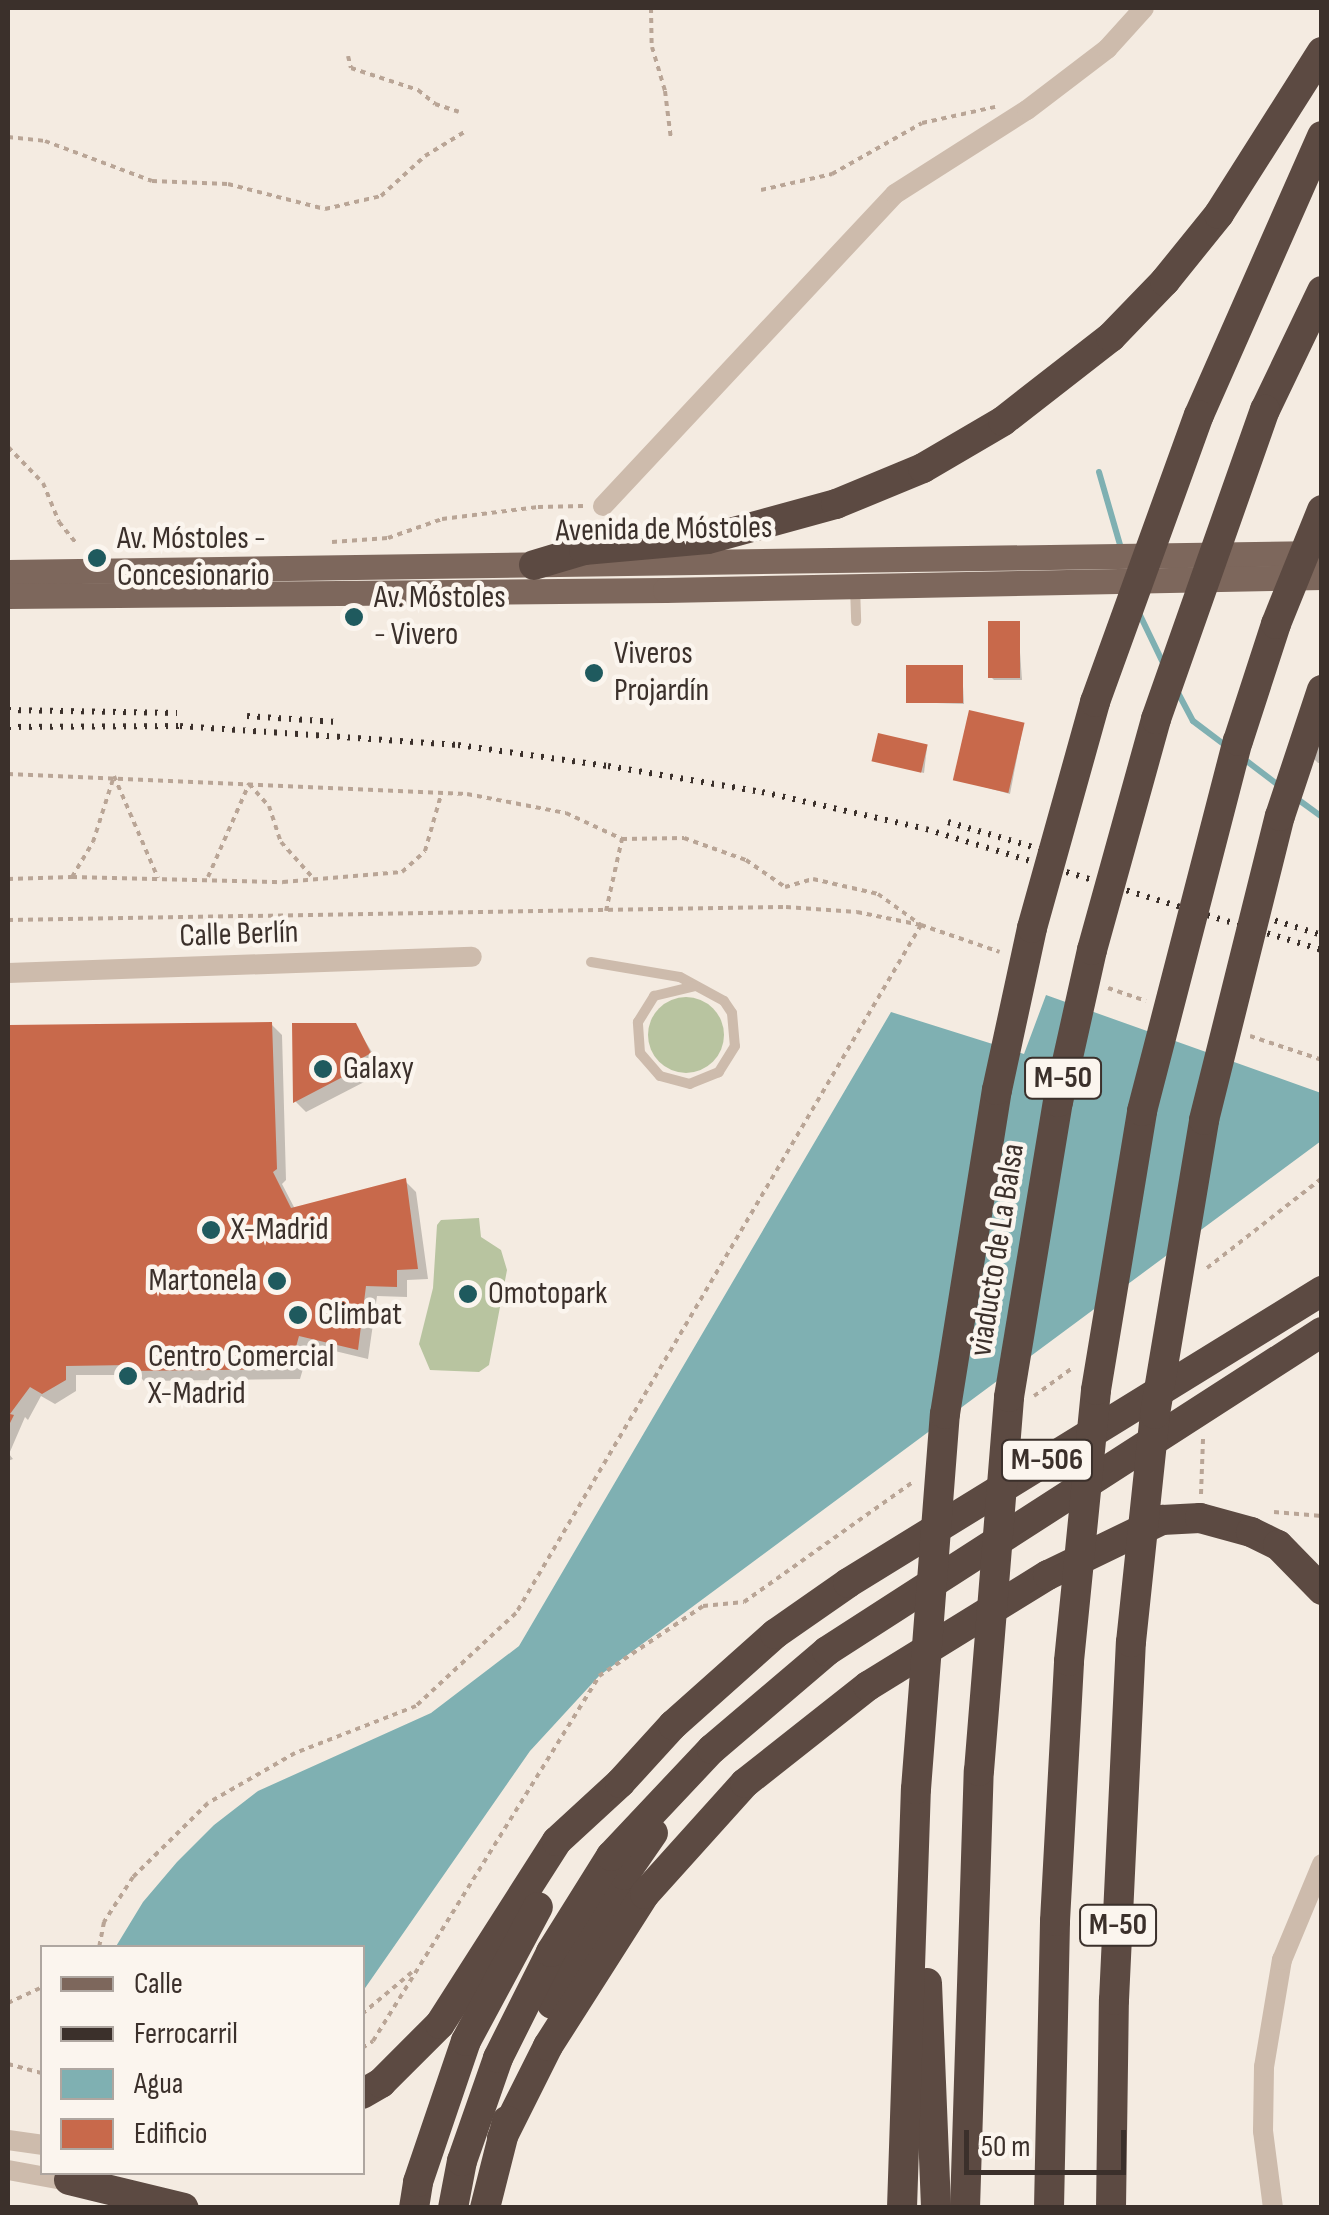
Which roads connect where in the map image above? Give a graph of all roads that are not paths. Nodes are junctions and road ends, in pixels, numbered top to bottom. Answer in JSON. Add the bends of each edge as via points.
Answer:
{"nodes":[{"id":1,"x":1144,"y":8,"type":"edge"},
{"id":2,"x":1322,"y":52,"type":"edge"},
{"id":3,"x":1322,"y":136,"type":"edge"},
{"id":4,"x":1322,"y":181,"type":"edge"},
{"id":5,"x":1322,"y":290,"type":"edge"},
{"id":6,"x":1221,"y":362,"type":"junction"},
{"id":7,"x":603,"y":506,"type":"road end"},
{"id":8,"x":1322,"y":510,"type":"edge"},
{"id":9,"x":1322,"y":553,"type":"edge"},
{"id":10,"x":534,"y":565,"type":"junction"},
{"id":11,"x":8,"y":572,"type":"edge"},
{"id":12,"x":1322,"y":577,"type":"edge"},
{"id":13,"x":855,"y":586,"type":"junction"},
{"id":14,"x":8,"y":596,"type":"edge"},
{"id":15,"x":856,"y":621,"type":"dead end"},
{"id":16,"x":1322,"y":690,"type":"edge"},
{"id":17,"x":472,"y":957,"type":"dead end"},
{"id":18,"x":590,"y":962,"type":"dead end"},
{"id":19,"x":8,"y":973,"type":"edge"},
{"id":20,"x":695,"y":986,"type":"junction"},
{"id":21,"x":1322,"y":1291,"type":"edge"},
{"id":22,"x":1322,"y":1332,"type":"edge"},
{"id":23,"x":1322,"y":1590,"type":"edge"},
{"id":24,"x":712,"y":1748,"type":"junction"},
{"id":25,"x":620,"y":1783,"type":"junction"},
{"id":26,"x":914,"y":1835,"type":"junction"},
{"id":27,"x":1322,"y":1864,"type":"edge"},
{"id":28,"x":365,"y":2092,"type":"edge"},
{"id":29,"x":502,"y":2138,"type":"junction"},
{"id":30,"x":8,"y":2140,"type":"edge"},
{"id":31,"x":40,"y":2145,"type":"edge"},
{"id":32,"x":8,"y":2170,"type":"edge"},
{"id":33,"x":69,"y":2180,"type":"junction"},
{"id":34,"x":138,"y":2208,"type":"edge"},
{"id":35,"x":184,"y":2208,"type":"edge"},
{"id":36,"x":414,"y":2208,"type":"edge"},
{"id":37,"x":453,"y":2208,"type":"edge"},
{"id":38,"x":485,"y":2208,"type":"edge"},
{"id":39,"x":902,"y":2208,"type":"edge"},
{"id":40,"x":936,"y":2208,"type":"edge"},
{"id":41,"x":966,"y":2208,"type":"edge"},
{"id":42,"x":1049,"y":2208,"type":"edge"},
{"id":43,"x":1111,"y":2208,"type":"edge"},
{"id":44,"x":1273,"y":2208,"type":"edge"}],
"edges":[{"from":1,"to":7,"type":"street","via":[[1106,50],[1018,116],[895,194]]},
{"from":2,"to":10,"type":"highway","via":[[1220,214],[1165,281],[1110,337],[1002,421],[922,468],[836,504],[708,539],[584,550]]},
{"from":3,"to":6,"type":"highway"},
{"from":4,"to":6,"type":"highway"},
{"from":5,"to":41,"type":"highway","name":"viaducto de La Balsa","number":"M-50","bridge":true,"via":[[1265,410],[1156,719],[1058,1102],[1009,1398],[978,1771]]},
{"from":6,"to":26,"type":"highway","bridge":true,"via":[[1095,702],[1032,928],[996,1090],[945,1414]]},
{"from":8,"to":42,"type":"highway","number":"M-50","bridge":true,"via":[[1238,740],[1142,1111],[1096,1390],[1070,1661],[1055,1921]]},
{"from":9,"to":10,"type":"main road","name":"Avenida de Móstoles"},
{"from":10,"to":11,"type":"main road","name":"Avenida de Móstoles"},
{"from":12,"to":13,"type":"main road","name":"Avenida de Móstoles"},
{"from":13,"to":14,"type":"main road","name":"Avenida de Móstoles"},
{"from":13,"to":15,"type":"lane"},
{"from":16,"to":43,"type":"highway","number":"M-50","bridge":true,"via":[[1280,816],[1204,1120],[1156,1414],[1131,1642]]},
{"from":17,"to":19,"type":"street","name":"Calle Berlín"},
{"from":18,"to":20,"type":"lane"},
{"from":20,"to":20,"type":"lane","via":[[654,996],[638,1022],[640,1053],[660,1076],[690,1084],[719,1072],[735,1046],[732,1013],[712,992]]},
{"from":21,"to":25,"type":"highway","number":"M-506","via":[[774,1634]]},
{"from":22,"to":24,"type":"highway","number":"M-506","via":[[827,1651]]},
{"from":23,"to":29,"type":"highway","via":[[1278,1545],[1251,1532],[1200,1518],[1162,1520],[1048,1574],[868,1686],[745,1783],[644,1894],[548,2046]]},
{"from":24,"to":29,"type":"highway","via":[[624,1875],[535,2036]]},
{"from":24,"to":37,"type":"highway","number":"M-506","via":[[611,1856],[551,1952],[498,2058]]},
{"from":25,"to":28,"type":"highway","via":[[556,1840],[440,2024]]},
{"from":25,"to":36,"type":"highway","number":"M-506","via":[[518,1940],[466,2041]]},
{"from":26,"to":39,"type":"highway"},
{"from":26,"to":40,"type":"highway","via":[[926,1930]]},
{"from":27,"to":44,"type":"street","via":[[1282,1960],[1264,2067],[1262,2130]]},
{"from":29,"to":38,"type":"highway"},
{"from":30,"to":31,"type":"street"},
{"from":32,"to":33,"type":"street"},
{"from":33,"to":34,"type":"street"},
{"from":33,"to":35,"type":"highway"}]}
